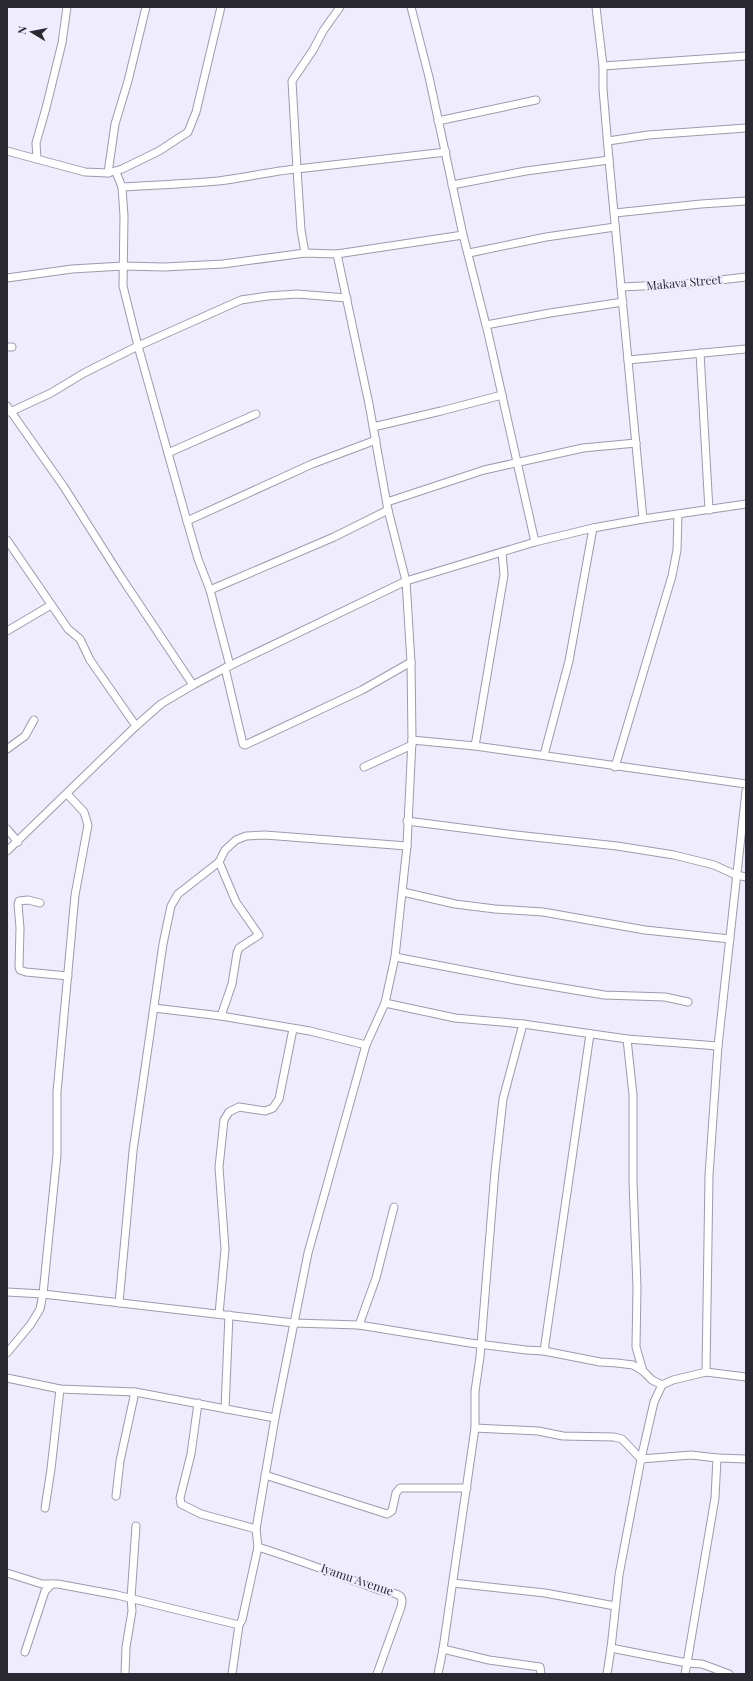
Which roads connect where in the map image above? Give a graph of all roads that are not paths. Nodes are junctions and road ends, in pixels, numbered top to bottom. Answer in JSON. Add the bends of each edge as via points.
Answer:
{"nodes":[{"id":1,"x":68,"y":7,"type":"edge"},
{"id":2,"x":146,"y":7,"type":"edge"},
{"id":3,"x":221,"y":7,"type":"edge"},
{"id":4,"x":340,"y":7,"type":"edge"},
{"id":5,"x":411,"y":7,"type":"edge"},
{"id":6,"x":596,"y":7,"type":"edge"},
{"id":7,"x":746,"y":56,"type":"edge"},
{"id":8,"x":603,"y":66,"type":"junction"},
{"id":9,"x":536,"y":100,"type":"dead end"},
{"id":10,"x":438,"y":121,"type":"junction"},
{"id":11,"x":746,"y":128,"type":"edge"},
{"id":12,"x":608,"y":141,"type":"junction"},
{"id":13,"x":7,"y":151,"type":"edge"},
{"id":14,"x":446,"y":152,"type":"junction"},
{"id":15,"x":37,"y":159,"type":"junction"},
{"id":16,"x":609,"y":160,"type":"junction"},
{"id":17,"x":297,"y":169,"type":"junction"},
{"id":18,"x":112,"y":172,"type":"junction"},
{"id":19,"x":452,"y":185,"type":"junction"},
{"id":20,"x":122,"y":187,"type":"junction"},
{"id":21,"x":746,"y":201,"type":"edge"},
{"id":22,"x":615,"y":213,"type":"junction"},
{"id":23,"x":615,"y":227,"type":"junction"},
{"id":24,"x":463,"y":235,"type":"junction"},
{"id":25,"x":305,"y":253,"type":"junction"},
{"id":26,"x":469,"y":253,"type":"junction"},
{"id":27,"x":337,"y":254,"type":"junction"},
{"id":28,"x":123,"y":266,"type":"junction"},
{"id":29,"x":746,"y":277,"type":"edge"},
{"id":30,"x":7,"y":278,"type":"edge"},
{"id":31,"x":621,"y":287,"type":"junction"},
{"id":32,"x":347,"y":298,"type":"junction"},
{"id":33,"x":623,"y":302,"type":"junction"},
{"id":34,"x":486,"y":324,"type":"junction"},
{"id":35,"x":138,"y":346,"type":"junction"},
{"id":36,"x":746,"y":349,"type":"edge"},
{"id":37,"x":700,"y":353,"type":"junction"},
{"id":38,"x":628,"y":360,"type":"junction"},
{"id":39,"x":502,"y":395,"type":"junction"},
{"id":40,"x":8,"y":409,"type":"edge"},
{"id":41,"x":256,"y":414,"type":"dead end"},
{"id":42,"x":373,"y":427,"type":"junction"},
{"id":43,"x":376,"y":440,"type":"junction"},
{"id":44,"x":636,"y":443,"type":"junction"},
{"id":45,"x":168,"y":453,"type":"junction"},
{"id":46,"x":517,"y":463,"type":"junction"},
{"id":47,"x":746,"y":504,"type":"edge"},
{"id":48,"x":388,"y":506,"type":"junction"},
{"id":49,"x":709,"y":510,"type":"junction"},
{"id":50,"x":678,"y":514,"type":"junction"},
{"id":51,"x":643,"y":519,"type":"junction"},
{"id":52,"x":187,"y":521,"type":"junction"},
{"id":53,"x":593,"y":528,"type":"junction"},
{"id":54,"x":7,"y":540,"type":"edge"},
{"id":55,"x":534,"y":542,"type":"junction"},
{"id":56,"x":502,"y":552,"type":"junction"},
{"id":57,"x":406,"y":581,"type":"junction"},
{"id":58,"x":210,"y":590,"type":"junction"},
{"id":59,"x":51,"y":605,"type":"junction"},
{"id":60,"x":7,"y":631,"type":"edge"},
{"id":61,"x":411,"y":662,"type":"junction"},
{"id":62,"x":228,"y":667,"type":"junction"},
{"id":63,"x":193,"y":684,"type":"junction"},
{"id":64,"x":34,"y":720,"type":"dead end"},
{"id":65,"x":136,"y":726,"type":"junction"},
{"id":66,"x":412,"y":742,"type":"junction"},
{"id":67,"x":475,"y":746,"type":"junction"},
{"id":68,"x":7,"y":749,"type":"edge"},
{"id":69,"x":544,"y":755,"type":"junction"},
{"id":70,"x":615,"y":766,"type":"junction"},
{"id":71,"x":364,"y":767,"type":"dead end"},
{"id":72,"x":746,"y":784,"type":"edge"},
{"id":73,"x":746,"y":791,"type":"edge"},
{"id":74,"x":67,"y":794,"type":"junction"},
{"id":75,"x":408,"y":821,"type":"junction"},
{"id":76,"x":7,"y":829,"type":"edge"},
{"id":77,"x":18,"y":842,"type":"junction"},
{"id":78,"x":407,"y":846,"type":"junction"},
{"id":79,"x":7,"y":852,"type":"edge"},
{"id":80,"x":219,"y":862,"type":"junction"},
{"id":81,"x":736,"y":875,"type":"junction"},
{"id":82,"x":746,"y":877,"type":"edge"},
{"id":83,"x":403,"y":892,"type":"junction"},
{"id":84,"x":40,"y":904,"type":"dead end"},
{"id":85,"x":730,"y":939,"type":"junction"},
{"id":86,"x":395,"y":957,"type":"junction"},
{"id":87,"x":68,"y":976,"type":"junction"},
{"id":88,"x":688,"y":1002,"type":"dead end"},
{"id":89,"x":385,"y":1003,"type":"junction"},
{"id":90,"x":154,"y":1008,"type":"junction"},
{"id":91,"x":221,"y":1016,"type":"junction"},
{"id":92,"x":523,"y":1024,"type":"junction"},
{"id":93,"x":293,"y":1029,"type":"junction"},
{"id":94,"x":590,"y":1034,"type":"junction"},
{"id":95,"x":627,"y":1039,"type":"junction"},
{"id":96,"x":366,"y":1045,"type":"junction"},
{"id":97,"x":718,"y":1046,"type":"junction"},
{"id":98,"x":394,"y":1207,"type":"dead end"},
{"id":99,"x":7,"y":1292,"type":"edge"},
{"id":100,"x":43,"y":1294,"type":"junction"},
{"id":101,"x":119,"y":1303,"type":"junction"},
{"id":102,"x":219,"y":1314,"type":"junction"},
{"id":103,"x":229,"y":1315,"type":"junction"},
{"id":104,"x":294,"y":1323,"type":"junction"},
{"id":105,"x":358,"y":1325,"type":"junction"},
{"id":106,"x":481,"y":1344,"type":"junction"},
{"id":107,"x":544,"y":1351,"type":"junction"},
{"id":108,"x":7,"y":1353,"type":"edge"},
{"id":109,"x":643,"y":1371,"type":"junction"},
{"id":110,"x":706,"y":1372,"type":"junction"},
{"id":111,"x":746,"y":1377,"type":"edge"},
{"id":112,"x":7,"y":1378,"type":"edge"},
{"id":113,"x":662,"y":1385,"type":"junction"},
{"id":114,"x":60,"y":1389,"type":"junction"},
{"id":115,"x":135,"y":1392,"type":"junction"},
{"id":116,"x":198,"y":1403,"type":"junction"},
{"id":117,"x":225,"y":1408,"type":"junction"},
{"id":118,"x":275,"y":1418,"type":"junction"},
{"id":119,"x":475,"y":1428,"type":"junction"},
{"id":120,"x":717,"y":1458,"type":"junction"},
{"id":121,"x":641,"y":1459,"type":"junction"},
{"id":122,"x":746,"y":1459,"type":"edge"},
{"id":123,"x":265,"y":1475,"type":"junction"},
{"id":124,"x":467,"y":1488,"type":"junction"},
{"id":125,"x":116,"y":1496,"type":"dead end"},
{"id":126,"x":45,"y":1508,"type":"dead end"},
{"id":127,"x":136,"y":1526,"type":"dead end"},
{"id":128,"x":256,"y":1529,"type":"junction"},
{"id":129,"x":258,"y":1547,"type":"junction"},
{"id":130,"x":7,"y":1573,"type":"edge"},
{"id":131,"x":453,"y":1583,"type":"junction"},
{"id":132,"x":52,"y":1584,"type":"junction"},
{"id":133,"x":131,"y":1598,"type":"junction"},
{"id":134,"x":615,"y":1606,"type":"junction"},
{"id":135,"x":239,"y":1625,"type":"junction"},
{"id":136,"x":611,"y":1648,"type":"junction"},
{"id":137,"x":443,"y":1649,"type":"junction"},
{"id":138,"x":24,"y":1652,"type":"dead end"},
{"id":139,"x":687,"y":1663,"type":"junction"},
{"id":140,"x":231,"y":1672,"type":"edge"},
{"id":141,"x":126,"y":1674,"type":"edge"},
{"id":142,"x":377,"y":1674,"type":"edge"},
{"id":143,"x":438,"y":1674,"type":"edge"},
{"id":144,"x":541,"y":1674,"type":"edge"},
{"id":145,"x":607,"y":1674,"type":"edge"},
{"id":146,"x":685,"y":1674,"type":"edge"},
{"id":147,"x":729,"y":1674,"type":"edge"}],
"edges":[{"from":1,"to":15,"type":"street","via":[[62,43],[36,143]]},
{"from":2,"to":18,"type":"street","via":[[115,124]]},
{"from":3,"to":18,"type":"street","via":[[196,112],[188,132],[159,152]]},
{"from":4,"to":17,"type":"street","via":[[292,81]]},
{"from":5,"to":10,"type":"street"},
{"from":6,"to":8,"type":"street"},
{"from":7,"to":8,"type":"street"},
{"from":8,"to":12,"type":"street"},
{"from":9,"to":10,"type":"street"},
{"from":10,"to":14,"type":"street"},
{"from":11,"to":12,"type":"street"},
{"from":12,"to":16,"type":"street"},
{"from":13,"to":15,"type":"street"},
{"from":14,"to":17,"type":"street"},
{"from":14,"to":19,"type":"street"},
{"from":15,"to":18,"type":"street","via":[[85,172]]},
{"from":16,"to":19,"type":"street","via":[[526,170]]},
{"from":16,"to":22,"type":"street"},
{"from":17,"to":20,"type":"street","via":[[216,181]]},
{"from":17,"to":25,"type":"street"},
{"from":18,"to":20,"type":"street"},
{"from":19,"to":24,"type":"street"},
{"from":20,"to":28,"type":"street"},
{"from":21,"to":22,"type":"street"},
{"from":22,"to":23,"type":"street"},
{"from":23,"to":26,"type":"street","via":[[546,237]]},
{"from":23,"to":31,"type":"street"},
{"from":24,"to":26,"type":"street"},
{"from":24,"to":27,"type":"street"},
{"from":25,"to":27,"type":"street"},
{"from":25,"to":28,"type":"street","via":[[223,264]]},
{"from":26,"to":34,"type":"street"},
{"from":27,"to":32,"type":"street"},
{"from":28,"to":30,"type":"street","via":[[72,269]]},
{"from":28,"to":35,"type":"street","via":[[123,286]]},
{"from":29,"to":31,"type":"street","name":"Makava Street","via":[[686,284]]},
{"from":31,"to":33,"type":"street"},
{"from":32,"to":35,"type":"street","via":[[297,294],[240,300]]},
{"from":32,"to":42,"type":"street"},
{"from":33,"to":34,"type":"street"},
{"from":33,"to":38,"type":"street"},
{"from":34,"to":39,"type":"street"},
{"from":35,"to":40,"type":"street","via":[[50,393]]},
{"from":35,"to":45,"type":"street"},
{"from":36,"to":37,"type":"street"},
{"from":37,"to":38,"type":"street"},
{"from":37,"to":49,"type":"street"},
{"from":38,"to":44,"type":"street"},
{"from":39,"to":42,"type":"street"},
{"from":39,"to":46,"type":"street"},
{"from":40,"to":63,"type":"street","via":[[64,487]]},
{"from":41,"to":45,"type":"street"},
{"from":42,"to":43,"type":"street"},
{"from":43,"to":48,"type":"street"},
{"from":43,"to":52,"type":"street","via":[[312,464]]},
{"from":44,"to":46,"type":"street","via":[[583,448]]},
{"from":44,"to":51,"type":"street"},
{"from":45,"to":52,"type":"street"},
{"from":46,"to":48,"type":"street","via":[[484,470]]},
{"from":46,"to":55,"type":"street"},
{"from":47,"to":49,"type":"street"},
{"from":48,"to":57,"type":"street"},
{"from":48,"to":58,"type":"street","via":[[334,537]]},
{"from":49,"to":50,"type":"street"},
{"from":50,"to":51,"type":"street"},
{"from":50,"to":70,"type":"street","via":[[677,550],[672,576]]},
{"from":51,"to":53,"type":"street"},
{"from":52,"to":58,"type":"street"},
{"from":53,"to":55,"type":"street"},
{"from":53,"to":69,"type":"street","via":[[570,661]]},
{"from":54,"to":59,"type":"street"},
{"from":55,"to":56,"type":"street"},
{"from":56,"to":57,"type":"street"},
{"from":56,"to":67,"type":"street","via":[[503,582]]},
{"from":57,"to":61,"type":"street"},
{"from":57,"to":62,"type":"street"},
{"from":58,"to":62,"type":"street"},
{"from":59,"to":60,"type":"street"},
{"from":59,"to":65,"type":"street","via":[[68,629],[80,639],[90,660]]},
{"from":61,"to":62,"type":"street","via":[[362,690],[245,745]]},
{"from":61,"to":66,"type":"street"},
{"from":62,"to":63,"type":"street"},
{"from":63,"to":65,"type":"street","via":[[162,704]]},
{"from":64,"to":68,"type":"street","via":[[25,736]]},
{"from":65,"to":74,"type":"street"},
{"from":66,"to":67,"type":"street"},
{"from":66,"to":71,"type":"street"},
{"from":66,"to":75,"type":"street"},
{"from":67,"to":69,"type":"street"},
{"from":69,"to":70,"type":"street"},
{"from":70,"to":72,"type":"street"},
{"from":73,"to":81,"type":"street"},
{"from":74,"to":77,"type":"street"},
{"from":74,"to":87,"type":"street","via":[[84,812],[88,826],[75,895]]},
{"from":75,"to":78,"type":"street"},
{"from":75,"to":81,"type":"street","via":[[667,854],[714,866]]},
{"from":76,"to":77,"type":"street"},
{"from":77,"to":79,"type":"street"},
{"from":78,"to":80,"type":"street","via":[[265,835],[246,836],[236,840],[225,850]]},
{"from":78,"to":83,"type":"street"},
{"from":80,"to":90,"type":"street","via":[[178,894],[171,906]]},
{"from":80,"to":91,"type":"street","via":[[236,902],[259,935],[239,948],[232,984]]},
{"from":81,"to":82,"type":"street"},
{"from":81,"to":85,"type":"street"},
{"from":83,"to":85,"type":"street","via":[[454,904],[543,912],[645,930]]},
{"from":83,"to":86,"type":"street"},
{"from":84,"to":87,"type":"street","via":[[23,900],[18,904],[20,970]]},
{"from":85,"to":97,"type":"street"},
{"from":86,"to":88,"type":"street","via":[[604,995],[665,997]]},
{"from":86,"to":89,"type":"street"},
{"from":87,"to":100,"type":"street","via":[[57,1092],[57,1155]]},
{"from":89,"to":92,"type":"street","via":[[455,1018]]},
{"from":89,"to":96,"type":"street"},
{"from":90,"to":91,"type":"street"},
{"from":90,"to":101,"type":"street","via":[[133,1151]]},
{"from":91,"to":93,"type":"street"},
{"from":92,"to":94,"type":"street"},
{"from":92,"to":106,"type":"street","via":[[503,1099]]},
{"from":93,"to":96,"type":"street"},
{"from":93,"to":102,"type":"street","via":[[279,1099],[273,1108],[265,1111],[239,1106],[229,1112],[224,1120],[219,1167],[225,1249]]},
{"from":94,"to":95,"type":"street"},
{"from":94,"to":107,"type":"street"},
{"from":95,"to":97,"type":"street"},
{"from":95,"to":109,"type":"street","via":[[633,1094],[636,1347]]},
{"from":96,"to":104,"type":"street","via":[[308,1253]]},
{"from":97,"to":110,"type":"street","via":[[709,1175]]},
{"from":98,"to":105,"type":"street","via":[[376,1278]]},
{"from":99,"to":100,"type":"street"},
{"from":100,"to":101,"type":"street"},
{"from":100,"to":108,"type":"street","via":[[40,1309],[31,1324]]},
{"from":101,"to":102,"type":"street"},
{"from":102,"to":103,"type":"street"},
{"from":103,"to":104,"type":"street"},
{"from":103,"to":117,"type":"street"},
{"from":104,"to":105,"type":"street"},
{"from":104,"to":118,"type":"street"},
{"from":105,"to":106,"type":"street"},
{"from":106,"to":107,"type":"street"},
{"from":106,"to":119,"type":"street","via":[[475,1391]]},
{"from":107,"to":109,"type":"street","via":[[600,1362],[633,1365]]},
{"from":109,"to":113,"type":"street"},
{"from":110,"to":111,"type":"street"},
{"from":110,"to":113,"type":"street"},
{"from":112,"to":114,"type":"street"},
{"from":113,"to":121,"type":"street","via":[[654,1402]]},
{"from":114,"to":115,"type":"street"},
{"from":114,"to":126,"type":"street"},
{"from":115,"to":116,"type":"street"},
{"from":115,"to":125,"type":"street","via":[[120,1460]]},
{"from":116,"to":117,"type":"street"},
{"from":116,"to":128,"type":"street","via":[[181,1504],[201,1514]]},
{"from":117,"to":118,"type":"street"},
{"from":118,"to":123,"type":"street"},
{"from":119,"to":121,"type":"street","via":[[538,1431],[563,1436],[614,1437],[622,1439]]},
{"from":119,"to":124,"type":"street"},
{"from":120,"to":121,"type":"street","via":[[691,1455]]},
{"from":120,"to":122,"type":"street"},
{"from":120,"to":139,"type":"street","via":[[715,1498]]},
{"from":121,"to":134,"type":"street"},
{"from":123,"to":124,"type":"street","via":[[387,1514],[392,1511],[396,1493],[400,1488]]},
{"from":123,"to":128,"type":"street"},
{"from":124,"to":131,"type":"street"},
{"from":127,"to":133,"type":"street"},
{"from":128,"to":129,"type":"street"},
{"from":129,"to":135,"type":"street"},
{"from":129,"to":142,"type":"street","name":"Iyamu Avenue","via":[[401,1596],[401,1607]]},
{"from":130,"to":132,"type":"street","via":[[42,1584]]},
{"from":131,"to":134,"type":"street","via":[[545,1593]]},
{"from":131,"to":137,"type":"street"},
{"from":132,"to":133,"type":"street"},
{"from":132,"to":138,"type":"street","via":[[45,1591]]},
{"from":133,"to":135,"type":"street"},
{"from":133,"to":141,"type":"street"},
{"from":134,"to":136,"type":"street"},
{"from":135,"to":140,"type":"street"},
{"from":136,"to":139,"type":"street"},
{"from":136,"to":145,"type":"street"},
{"from":137,"to":143,"type":"street"},
{"from":137,"to":144,"type":"street","via":[[489,1660],[540,1667]]},
{"from":139,"to":146,"type":"street"},
{"from":139,"to":147,"type":"street","via":[[702,1664]]}]}
